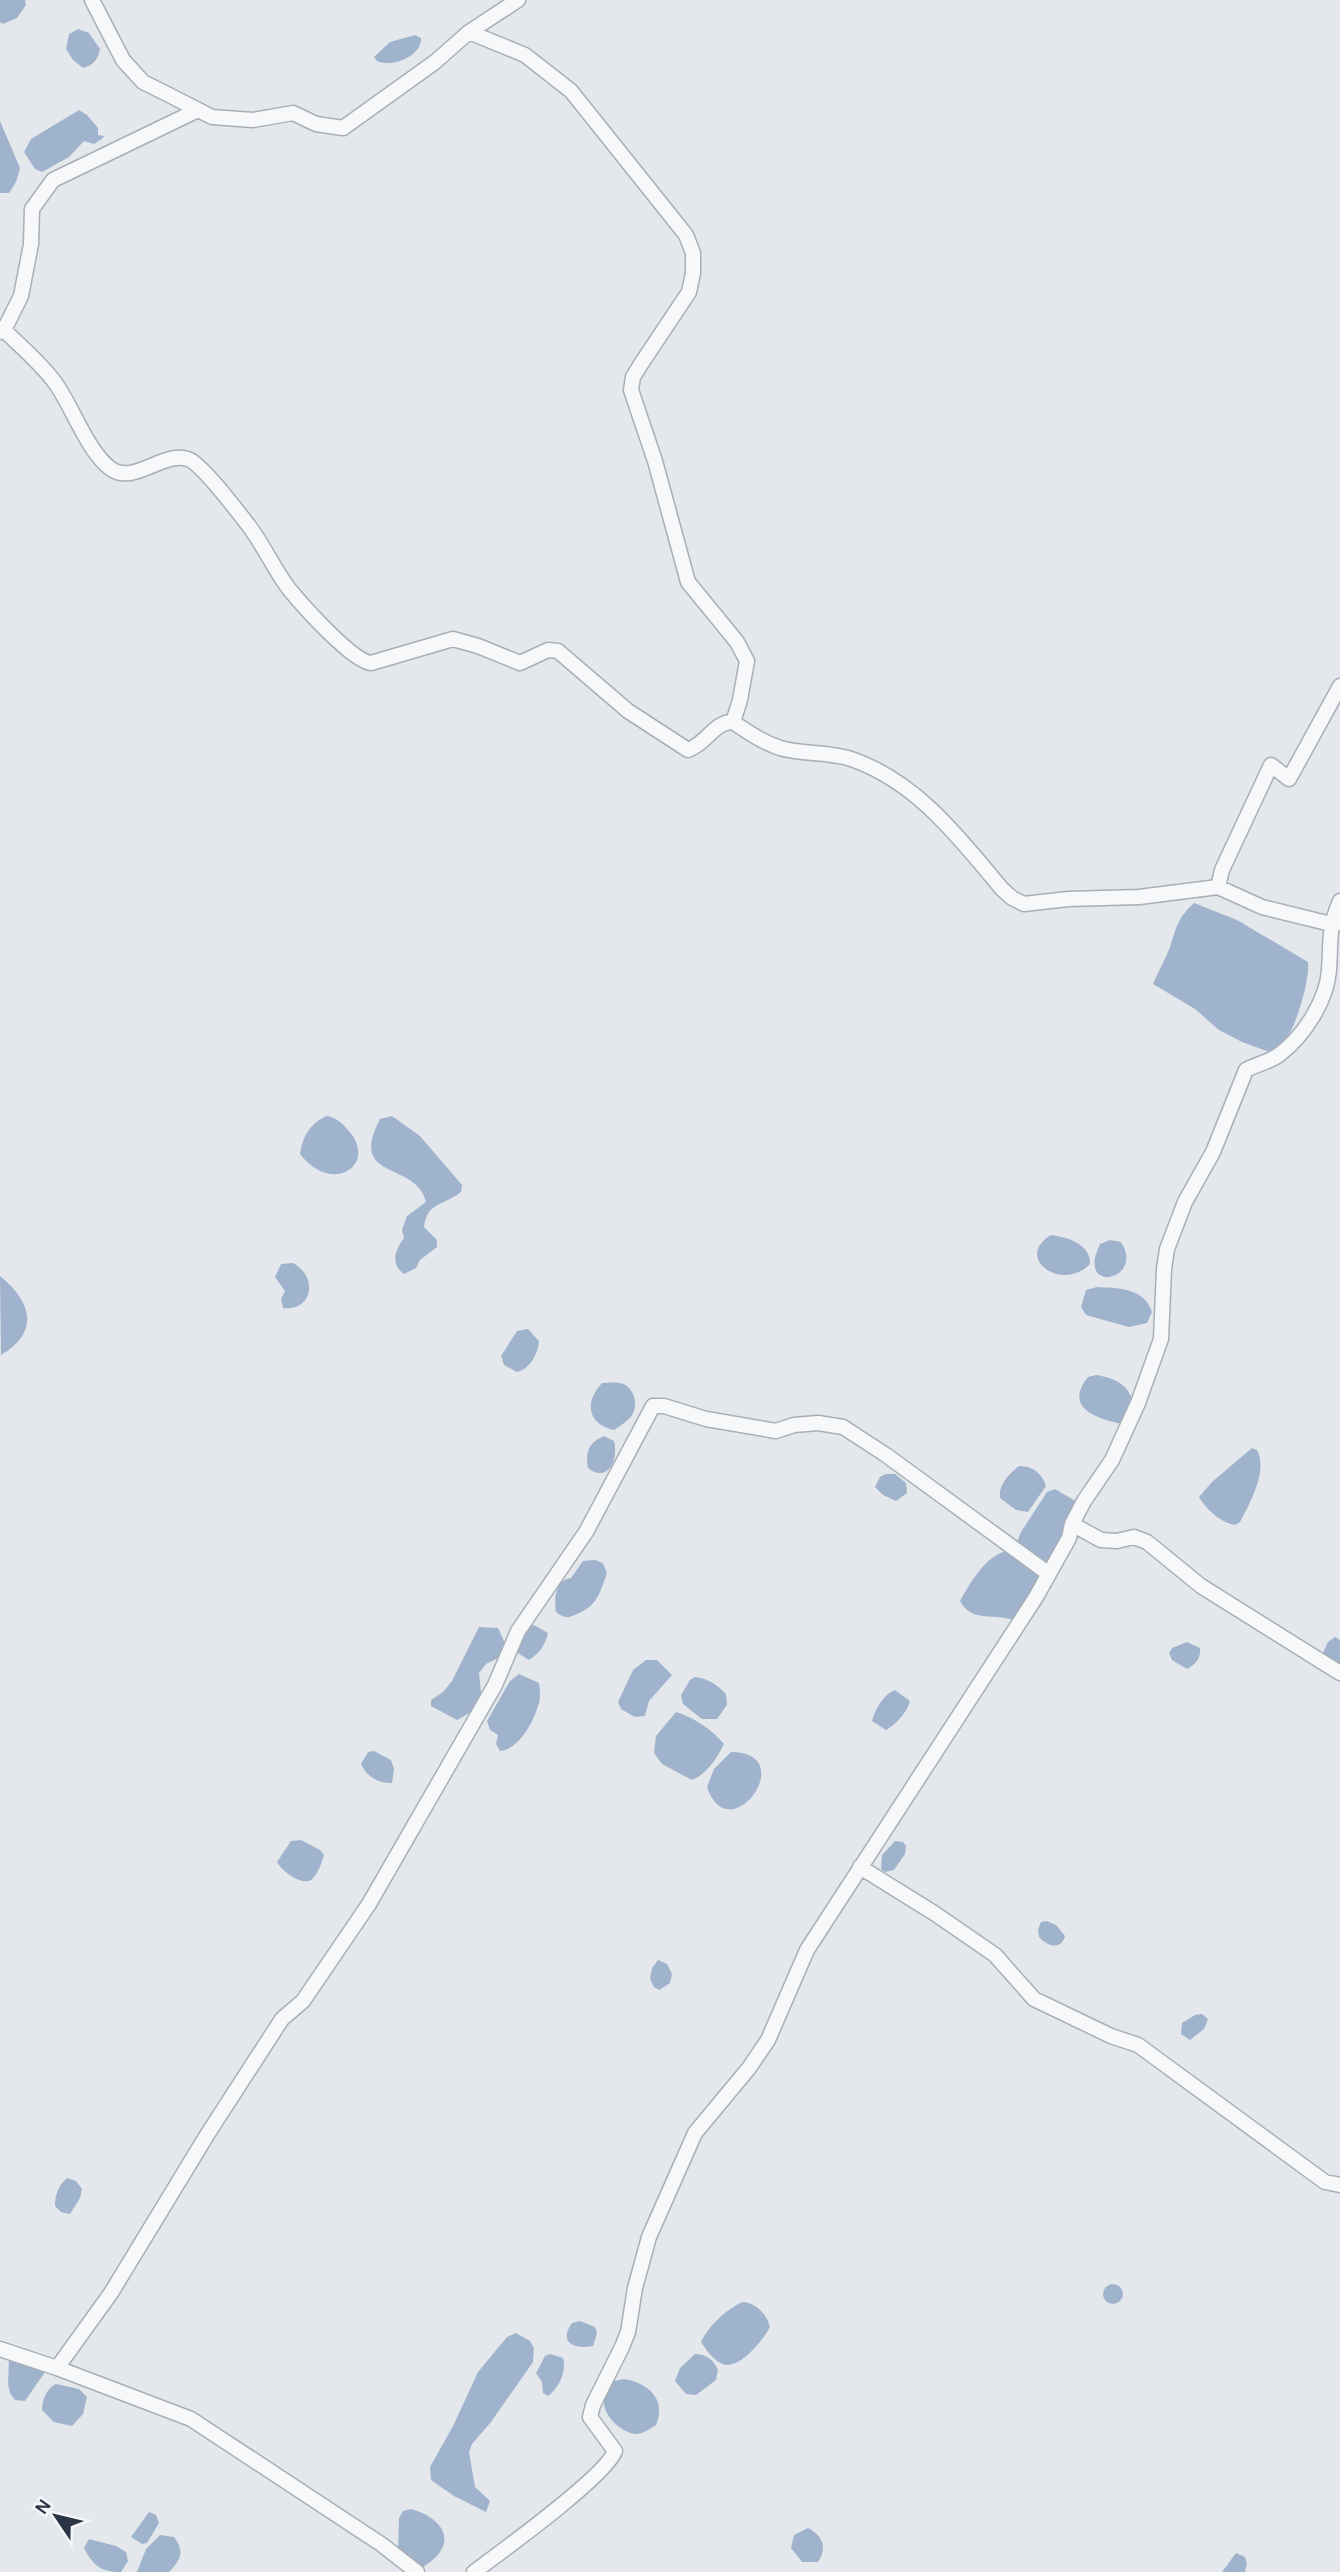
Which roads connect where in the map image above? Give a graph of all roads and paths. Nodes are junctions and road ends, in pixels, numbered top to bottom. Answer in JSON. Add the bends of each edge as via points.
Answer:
{"nodes":[{"id":1,"x":92,"y":0,"type":"edge"},
{"id":2,"x":517,"y":0,"type":"edge"},
{"id":3,"x":469,"y":32,"type":"junction"},
{"id":4,"x":198,"y":110,"type":"junction"},
{"id":5,"x":2,"y":331,"type":"edge"},
{"id":6,"x":1340,"y":686,"type":"edge"},
{"id":7,"x":733,"y":722,"type":"junction"},
{"id":8,"x":1218,"y":887,"type":"junction"},
{"id":9,"x":1340,"y":901,"type":"edge"},
{"id":10,"x":1335,"y":923,"type":"edge"},
{"id":11,"x":1072,"y":1524,"type":"junction"},
{"id":12,"x":1049,"y":1574,"type":"junction"},
{"id":13,"x":1340,"y":1673,"type":"edge"},
{"id":14,"x":860,"y":1867,"type":"junction"},
{"id":15,"x":1340,"y":2185,"type":"edge"},
{"id":16,"x":0,"y":2349,"type":"edge"},
{"id":17,"x":57,"y":2368,"type":"junction"},
{"id":18,"x":417,"y":2572,"type":"edge"},
{"id":19,"x":474,"y":2572,"type":"edge"}],
"edges":[{"from":1,"to":4,"type":"street","via":[[123,60],[143,82]]},
{"from":2,"to":3,"type":"street"},
{"from":3,"to":4,"type":"street","via":[[343,128],[293,114],[253,120],[212,117]]},
{"from":3,"to":7,"type":"street","via":[[525,55],[571,91],[686,235],[693,253],[689,292],[641,364],[631,390],[688,582],[747,661]]},
{"from":4,"to":5,"type":"street","via":[[53,180],[32,209],[21,296]]},
{"from":5,"to":7,"type":"street","via":[[56,383],[112,469],[128,473],[172,458],[198,465],[249,527],[289,589],[363,662],[453,639],[520,663],[548,650],[558,651],[628,711],[688,750],[720,724]]},
{"from":6,"to":8,"type":"street","via":[[1289,779],[1271,765]]},
{"from":7,"to":8,"type":"street","via":[[761,741],[854,760],[889,777],[940,817],[1002,889],[1024,904]]},
{"from":8,"to":10,"type":"street","via":[[1262,907]]},
{"from":9,"to":10,"type":"street"},
{"from":10,"to":11,"type":"street","via":[[1325,989],[1309,1021],[1279,1055],[1246,1070],[1213,1152],[1185,1202],[1167,1249],[1161,1339],[1124,1436]]},
{"from":11,"to":12,"type":"street"},
{"from":11,"to":13,"type":"street","via":[[1101,1541],[1135,1537],[1147,1542],[1201,1586]]},
{"from":12,"to":14,"type":"street"},
{"from":12,"to":17,"type":"street","via":[[844,1427],[818,1423],[776,1431],[653,1406],[586,1532],[518,1631],[495,1685],[369,1904],[303,2001],[282,2020],[111,2293]]},
{"from":14,"to":15,"type":"street","via":[[995,1955],[1034,1999],[1138,2045],[1325,2182]]},
{"from":14,"to":19,"type":"street","via":[[807,1950],[768,2040],[695,2133],[655,2220],[635,2288],[628,2332],[590,2417],[615,2451],[612,2459]]},
{"from":16,"to":17,"type":"street"},
{"from":17,"to":18,"type":"street","via":[[191,2419]]}]}
